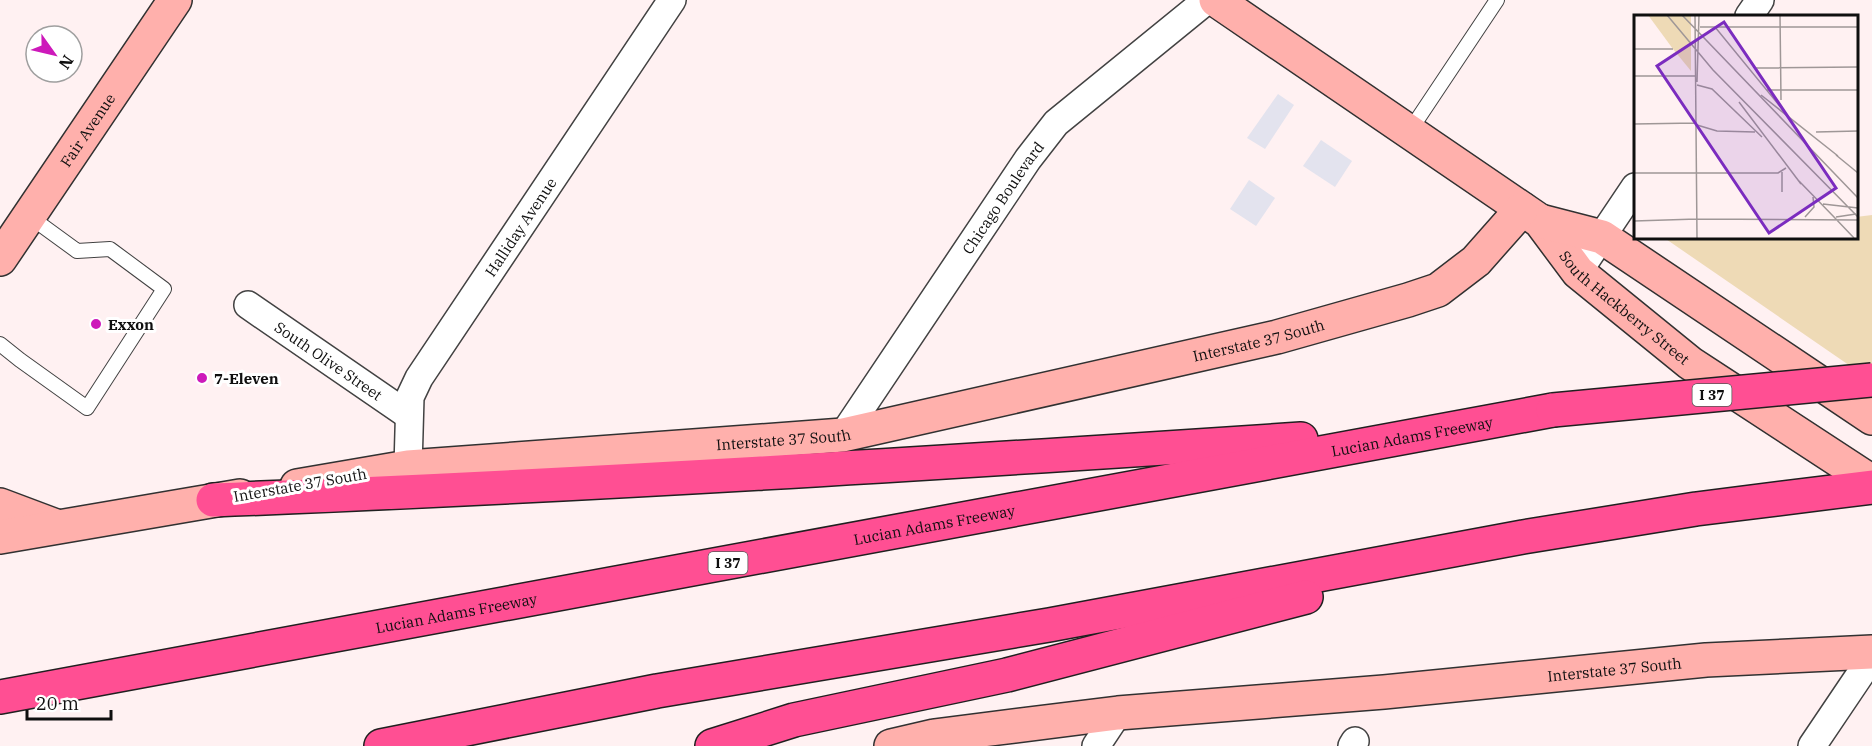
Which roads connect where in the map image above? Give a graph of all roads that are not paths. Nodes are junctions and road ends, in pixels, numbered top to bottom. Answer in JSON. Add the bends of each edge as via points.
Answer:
{"nodes":[{"id":1,"x":175,"y":0,"type":"edge"},
{"id":2,"x":672,"y":0,"type":"edge"},
{"id":3,"x":1497,"y":0,"type":"edge"},
{"id":4,"x":1760,"y":0,"type":"edge"},
{"id":5,"x":1219,"y":2,"type":"edge"},
{"id":6,"x":1750,"y":15,"type":"edge"},
{"id":7,"x":1409,"y":132,"type":"junction"},
{"id":8,"x":1634,"y":189,"type":"edge"},
{"id":9,"x":1531,"y":215,"type":"junction"},
{"id":10,"x":29,"y":216,"type":"junction"},
{"id":11,"x":1602,"y":237,"type":"junction"},
{"id":12,"x":0,"y":259,"type":"edge"},
{"id":13,"x":1578,"y":272,"type":"junction"},
{"id":14,"x":248,"y":304,"type":"dead end"},
{"id":15,"x":0,"y":344,"type":"edge"},
{"id":16,"x":1872,"y":380,"type":"edge"},
{"id":17,"x":408,"y":415,"type":"junction"},
{"id":18,"x":1872,"y":418,"type":"edge"},
{"id":19,"x":1456,"y":429,"type":"junction"},
{"id":20,"x":843,"y":435,"type":"junction"},
{"id":21,"x":408,"y":467,"type":"junction"},
{"id":22,"x":1872,"y":482,"type":"edge"},
{"id":23,"x":1872,"y":487,"type":"edge"},
{"id":24,"x":213,"y":500,"type":"junction"},
{"id":25,"x":0,"y":505,"type":"edge"},
{"id":26,"x":58,"y":527,"type":"junction"},
{"id":27,"x":0,"y":537,"type":"edge"},
{"id":28,"x":1523,"y":537,"type":"junction"},
{"id":29,"x":1872,"y":652,"type":"edge"},
{"id":30,"x":1872,"y":657,"type":"edge"},
{"id":31,"x":0,"y":697,"type":"edge"},
{"id":32,"x":1118,"y":713,"type":"junction"},
{"id":33,"x":381,"y":746,"type":"edge"},
{"id":34,"x":712,"y":746,"type":"edge"},
{"id":35,"x":891,"y":746,"type":"edge"},
{"id":36,"x":1096,"y":746,"type":"edge"},
{"id":37,"x":1812,"y":746,"type":"edge"}],
"edges":[{"from":1,"to":10,"type":"main road","name":"Fair Avenue"},
{"from":2,"to":17,"type":"street","name":"Halliday Avenue","via":[[419,378],[410,397]]},
{"from":3,"to":7,"type":"lane"},
{"from":4,"to":6,"type":"street"},
{"from":5,"to":7,"type":"main road","name":"South Hackberry Street"},
{"from":5,"to":20,"type":"street","name":"Chicago Boulevard","via":[[1056,123]]},
{"from":7,"to":9,"type":"main road","name":"South Hackberry Street"},
{"from":8,"to":11,"type":"street"},
{"from":9,"to":11,"type":"main road","name":"South Hackberry Street"},
{"from":9,"to":13,"type":"main road","name":"South Hackberry Street"},
{"from":9,"to":20,"type":"main road","name":"Interstate 37 South","via":[[1438,290],[1408,300],[1277,337]]},
{"from":10,"to":12,"type":"main road","name":"Fair Avenue"},
{"from":10,"to":15,"type":"lane","via":[[77,251],[110,249],[164,289],[87,408]]},
{"from":11,"to":13,"type":"street"},
{"from":11,"to":18,"type":"main road","name":"South Hackberry Street"},
{"from":13,"to":22,"type":"main road","name":"South Hackberry Street","via":[[1690,363]]},
{"from":14,"to":17,"type":"street","name":"South Olive Street"},
{"from":16,"to":19,"type":"highway","name":"Lucian Adams Freeway","number":"I 37","bridge":true,"via":[[1553,410]]},
{"from":17,"to":21,"type":"street","name":"Halliday Avenue"},
{"from":19,"to":24,"type":"highway","via":[[855,468]]},
{"from":19,"to":31,"type":"highway","name":"Lucian Adams Freeway","number":"I 37"},
{"from":20,"to":21,"type":"main road","name":"Interstate 37 South"},
{"from":21,"to":24,"type":"main road","name":"Interstate 37 South"},
{"from":23,"to":28,"type":"highway","via":[[1696,509]]},
{"from":24,"to":26,"type":"main road","name":"Interstate 37 South"},
{"from":25,"to":26,"type":"main road"},
{"from":26,"to":27,"type":"main road","name":"Interstate 37 South"},
{"from":28,"to":33,"type":"highway","via":[[1049,625],[657,690]]},
{"from":28,"to":34,"type":"highway","via":[[1469,555],[1007,675],[794,720]]},
{"from":29,"to":32,"type":"main road","name":"Interstate 37 South","via":[[1706,660]]},
{"from":30,"to":37,"type":"street"},
{"from":32,"to":35,"type":"main road","name":"Interstate 37 South","via":[[934,736]]},
{"from":32,"to":36,"type":"street"}]}
